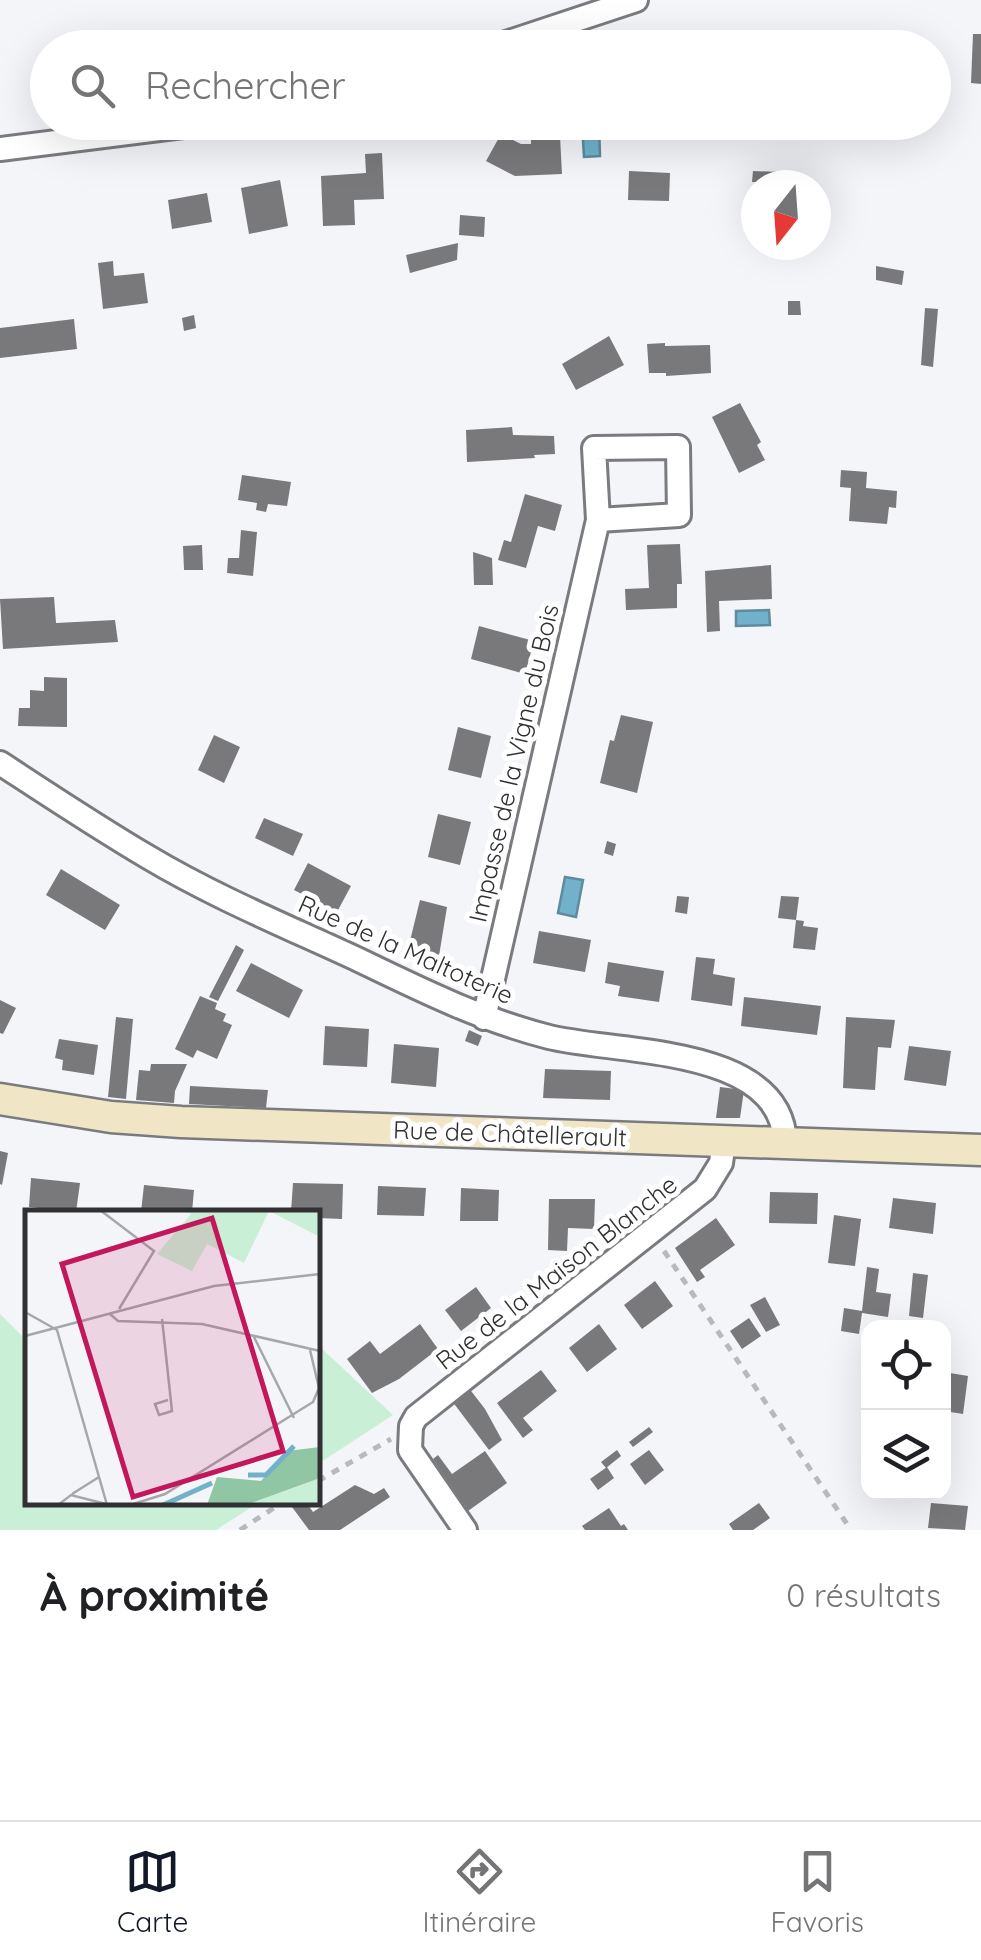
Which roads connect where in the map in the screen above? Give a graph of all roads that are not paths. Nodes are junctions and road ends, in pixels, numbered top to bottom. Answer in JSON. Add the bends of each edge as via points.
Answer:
{"nodes":[{"id":1,"x":636,"y":0,"type":"edge"},
{"id":2,"x":545,"y":30,"type":"edge"},
{"id":3,"x":77,"y":140,"type":"edge"},
{"id":4,"x":0,"y":150,"type":"edge"},
{"id":5,"x":598,"y":520,"type":"junction"},
{"id":6,"x":0,"y":763,"type":"edge"},
{"id":7,"x":484,"y":1018,"type":"junction"},
{"id":8,"x":0,"y":1100,"type":"edge"},
{"id":9,"x":724,"y":1140,"type":"junction"},
{"id":10,"x":785,"y":1142,"type":"junction"},
{"id":11,"x":981,"y":1150,"type":"edge"},
{"id":12,"x":465,"y":1530,"type":"edge"}],
"edges":[{"from":1,"to":2,"type":"street"},
{"from":3,"to":4,"type":"street"},
{"from":5,"to":5,"type":"street","name":"Impasse de la Vigne du Bois","via":[[680,515],[678,446],[594,448]]},
{"from":5,"to":7,"type":"street","name":"Impasse de la Vigne du Bois"},
{"from":6,"to":7,"type":"street","name":"Rue de la Maltoterie","via":[[150,858]]},
{"from":7,"to":10,"type":"street","name":"Rue de la Maltoterie","via":[[552,1038],[678,1056],[752,1082],[775,1104]]},
{"from":8,"to":9,"type":"main road","name":"Rue de Châtellerault","via":[[181,1122]]},
{"from":9,"to":10,"type":"main road","name":"Rue de Châtellerault"},
{"from":9,"to":12,"type":"street","name":"Rue de la Maison Blanche","via":[[716,1177],[706,1189],[416,1417],[408,1438],[414,1459]]},
{"from":10,"to":11,"type":"main road","name":"Rue de Châtellerault"}]}
